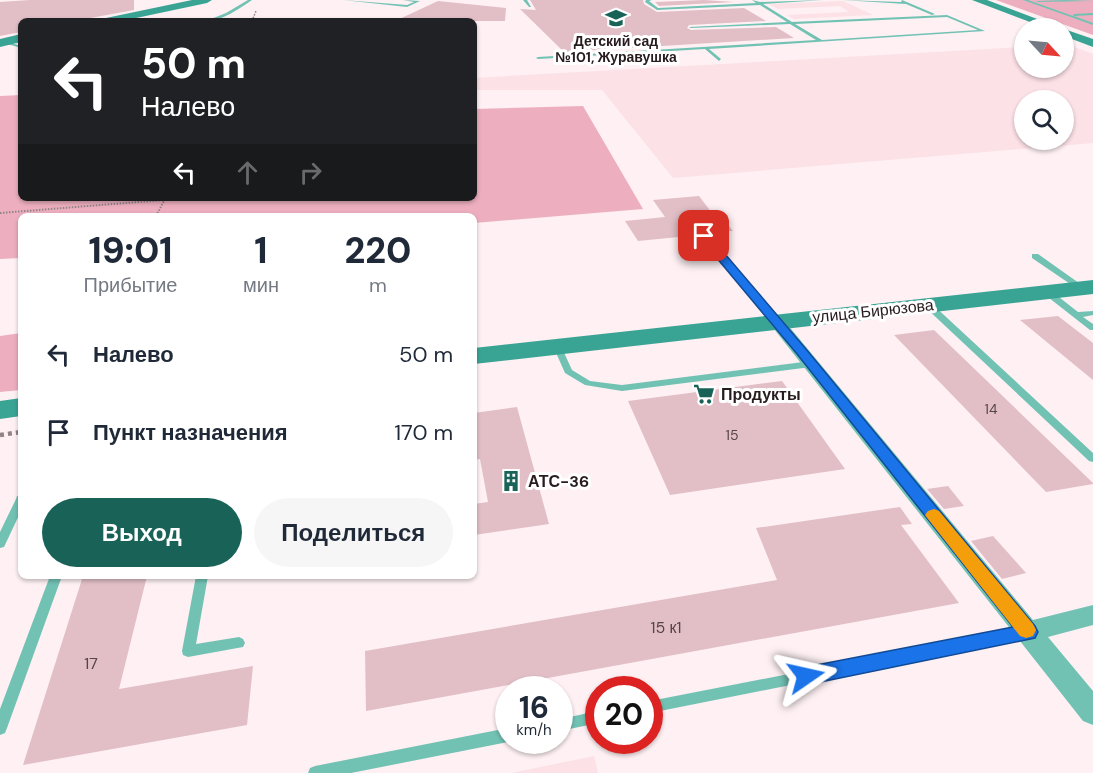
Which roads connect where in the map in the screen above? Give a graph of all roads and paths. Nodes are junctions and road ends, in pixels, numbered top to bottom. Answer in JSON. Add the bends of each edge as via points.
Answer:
{"nodes":[{"id":1,"x":207,"y":0,"type":"edge"},
{"id":2,"x":250,"y":0,"type":"edge"},
{"id":3,"x":345,"y":0,"type":"edge"},
{"id":4,"x":405,"y":0,"type":"edge"},
{"id":5,"x":525,"y":0,"type":"edge"},
{"id":6,"x":650,"y":0,"type":"edge"},
{"id":7,"x":753,"y":0,"type":"edge"},
{"id":8,"x":821,"y":0,"type":"edge"},
{"id":9,"x":844,"y":0,"type":"edge"},
{"id":10,"x":900,"y":0,"type":"edge"},
{"id":11,"x":977,"y":0,"type":"edge"},
{"id":12,"x":1025,"y":0,"type":"edge"},
{"id":13,"x":1093,"y":0,"type":"edge"},
{"id":14,"x":759,"y":3,"type":"junction"},
{"id":15,"x":906,"y":3,"type":"junction"},
{"id":16,"x":1032,"y":3,"type":"junction"},
{"id":17,"x":530,"y":6,"type":"dead end"},
{"id":18,"x":1093,"y":14,"type":"edge"},
{"id":19,"x":1068,"y":15,"type":"junction"},
{"id":20,"x":938,"y":16,"type":"junction"},
{"id":21,"x":120,"y":18,"type":"edge"},
{"id":22,"x":218,"y":18,"type":"edge"},
{"id":23,"x":1027,"y":18,"type":"edge"},
{"id":24,"x":790,"y":22,"type":"junction"},
{"id":25,"x":1093,"y":24,"type":"edge"},
{"id":26,"x":691,"y":27,"type":"dead end"},
{"id":27,"x":1074,"y":36,"type":"edge"},
{"id":28,"x":18,"y":39,"type":"edge"},
{"id":29,"x":821,"y":41,"type":"junction"},
{"id":30,"x":2,"y":42,"type":"edge"},
{"id":31,"x":1093,"y":43,"type":"edge"},
{"id":32,"x":18,"y":46,"type":"edge"},
{"id":33,"x":706,"y":48,"type":"junction"},
{"id":34,"x":719,"y":60,"type":"dead end"},
{"id":35,"x":541,"y":67,"type":"dead end"},
{"id":36,"x":141,"y":201,"type":"edge"},
{"id":37,"x":0,"y":213,"type":"edge"},
{"id":38,"x":704,"y":236,"type":"dead end"},
{"id":39,"x":1035,"y":256,"type":"dead end"},
{"id":40,"x":1088,"y":288,"type":"edge"},
{"id":41,"x":1047,"y":292,"type":"junction"},
{"id":42,"x":928,"y":305,"type":"junction"},
{"id":43,"x":1093,"y":313,"type":"edge"},
{"id":44,"x":1076,"y":315,"type":"junction"},
{"id":45,"x":776,"y":321,"type":"junction"},
{"id":46,"x":1093,"y":328,"type":"edge"},
{"id":47,"x":557,"y":346,"type":"junction"},
{"id":48,"x":477,"y":356,"type":"edge"},
{"id":49,"x":811,"y":364,"type":"junction"},
{"id":50,"x":18,"y":407,"type":"edge"},
{"id":51,"x":0,"y":410,"type":"edge"},
{"id":52,"x":18,"y":432,"type":"edge"},
{"id":53,"x":0,"y":435,"type":"edge"},
{"id":54,"x":1093,"y":459,"type":"edge"},
{"id":55,"x":18,"y":505,"type":"edge"},
{"id":56,"x":0,"y":544,"type":"edge"},
{"id":57,"x":55,"y":579,"type":"edge"},
{"id":58,"x":201,"y":579,"type":"edge"},
{"id":59,"x":1093,"y":615,"type":"edge"},
{"id":60,"x":1028,"y":632,"type":"junction"},
{"id":61,"x":239,"y":644,"type":"dead end"},
{"id":62,"x":663,"y":704,"type":"edge"},
{"id":63,"x":1093,"y":712,"type":"edge"},
{"id":64,"x":0,"y":728,"type":"edge"},
{"id":65,"x":495,"y":738,"type":"edge"},
{"id":66,"x":315,"y":773,"type":"edge"}],
"edges":[{"from":1,"to":21,"type":"main road"},
{"from":2,"to":22,"type":"lane"},
{"from":3,"to":4,"type":"lane","via":[[407,6],[418,1]]},
{"from":5,"to":17,"type":"lane"},
{"from":6,"to":14,"type":"lane","via":[[646,2],[657,9]]},
{"from":7,"to":14,"type":"lane"},
{"from":8,"to":14,"type":"lane"},
{"from":9,"to":15,"type":"lane"},
{"from":10,"to":15,"type":"lane"},
{"from":11,"to":23,"type":"main road"},
{"from":12,"to":16,"type":"lane"},
{"from":13,"to":16,"type":"lane"},
{"from":14,"to":24,"type":"lane"},
{"from":15,"to":20,"type":"lane"},
{"from":16,"to":19,"type":"lane"},
{"from":18,"to":19,"type":"lane"},
{"from":19,"to":25,"type":"lane"},
{"from":20,"to":24,"type":"lane"},
{"from":20,"to":29,"type":"lane","via":[[983,31]]},
{"from":24,"to":26,"type":"lane"},
{"from":24,"to":29,"type":"lane"},
{"from":27,"to":31,"type":"main road"},
{"from":28,"to":30,"type":"main road"},
{"from":29,"to":33,"type":"lane"},
{"from":30,"to":32,"type":"lane"},
{"from":33,"to":34,"type":"lane"},
{"from":33,"to":35,"type":"lane","via":[[537,57]]},
{"from":36,"to":37,"type":"path"},
{"from":38,"to":45,"type":"lane"},
{"from":39,"to":40,"type":"lane"},
{"from":40,"to":41,"type":"main road","name":"улица Бирюзова"},
{"from":41,"to":42,"type":"main road","name":"улица Бирюзова"},
{"from":41,"to":44,"type":"lane"},
{"from":42,"to":45,"type":"main road","name":"улица Бирюзова"},
{"from":42,"to":54,"type":"lane"},
{"from":43,"to":44,"type":"lane"},
{"from":44,"to":46,"type":"lane"},
{"from":45,"to":47,"type":"main road","name":"улица Бирюзова"},
{"from":45,"to":49,"type":"street"},
{"from":47,"to":48,"type":"main road","name":"улица Бирюзова"},
{"from":47,"to":49,"type":"lane","via":[[568,371],[588,383],[622,388]]},
{"from":49,"to":60,"type":"street"},
{"from":50,"to":51,"type":"main road"},
{"from":52,"to":53,"type":"path"},
{"from":55,"to":56,"type":"lane"},
{"from":57,"to":64,"type":"lane"},
{"from":58,"to":61,"type":"lane","via":[[188,651]]},
{"from":59,"to":60,"type":"street"},
{"from":60,"to":62,"type":"lane"},
{"from":60,"to":63,"type":"street"},
{"from":65,"to":66,"type":"lane"}]}
